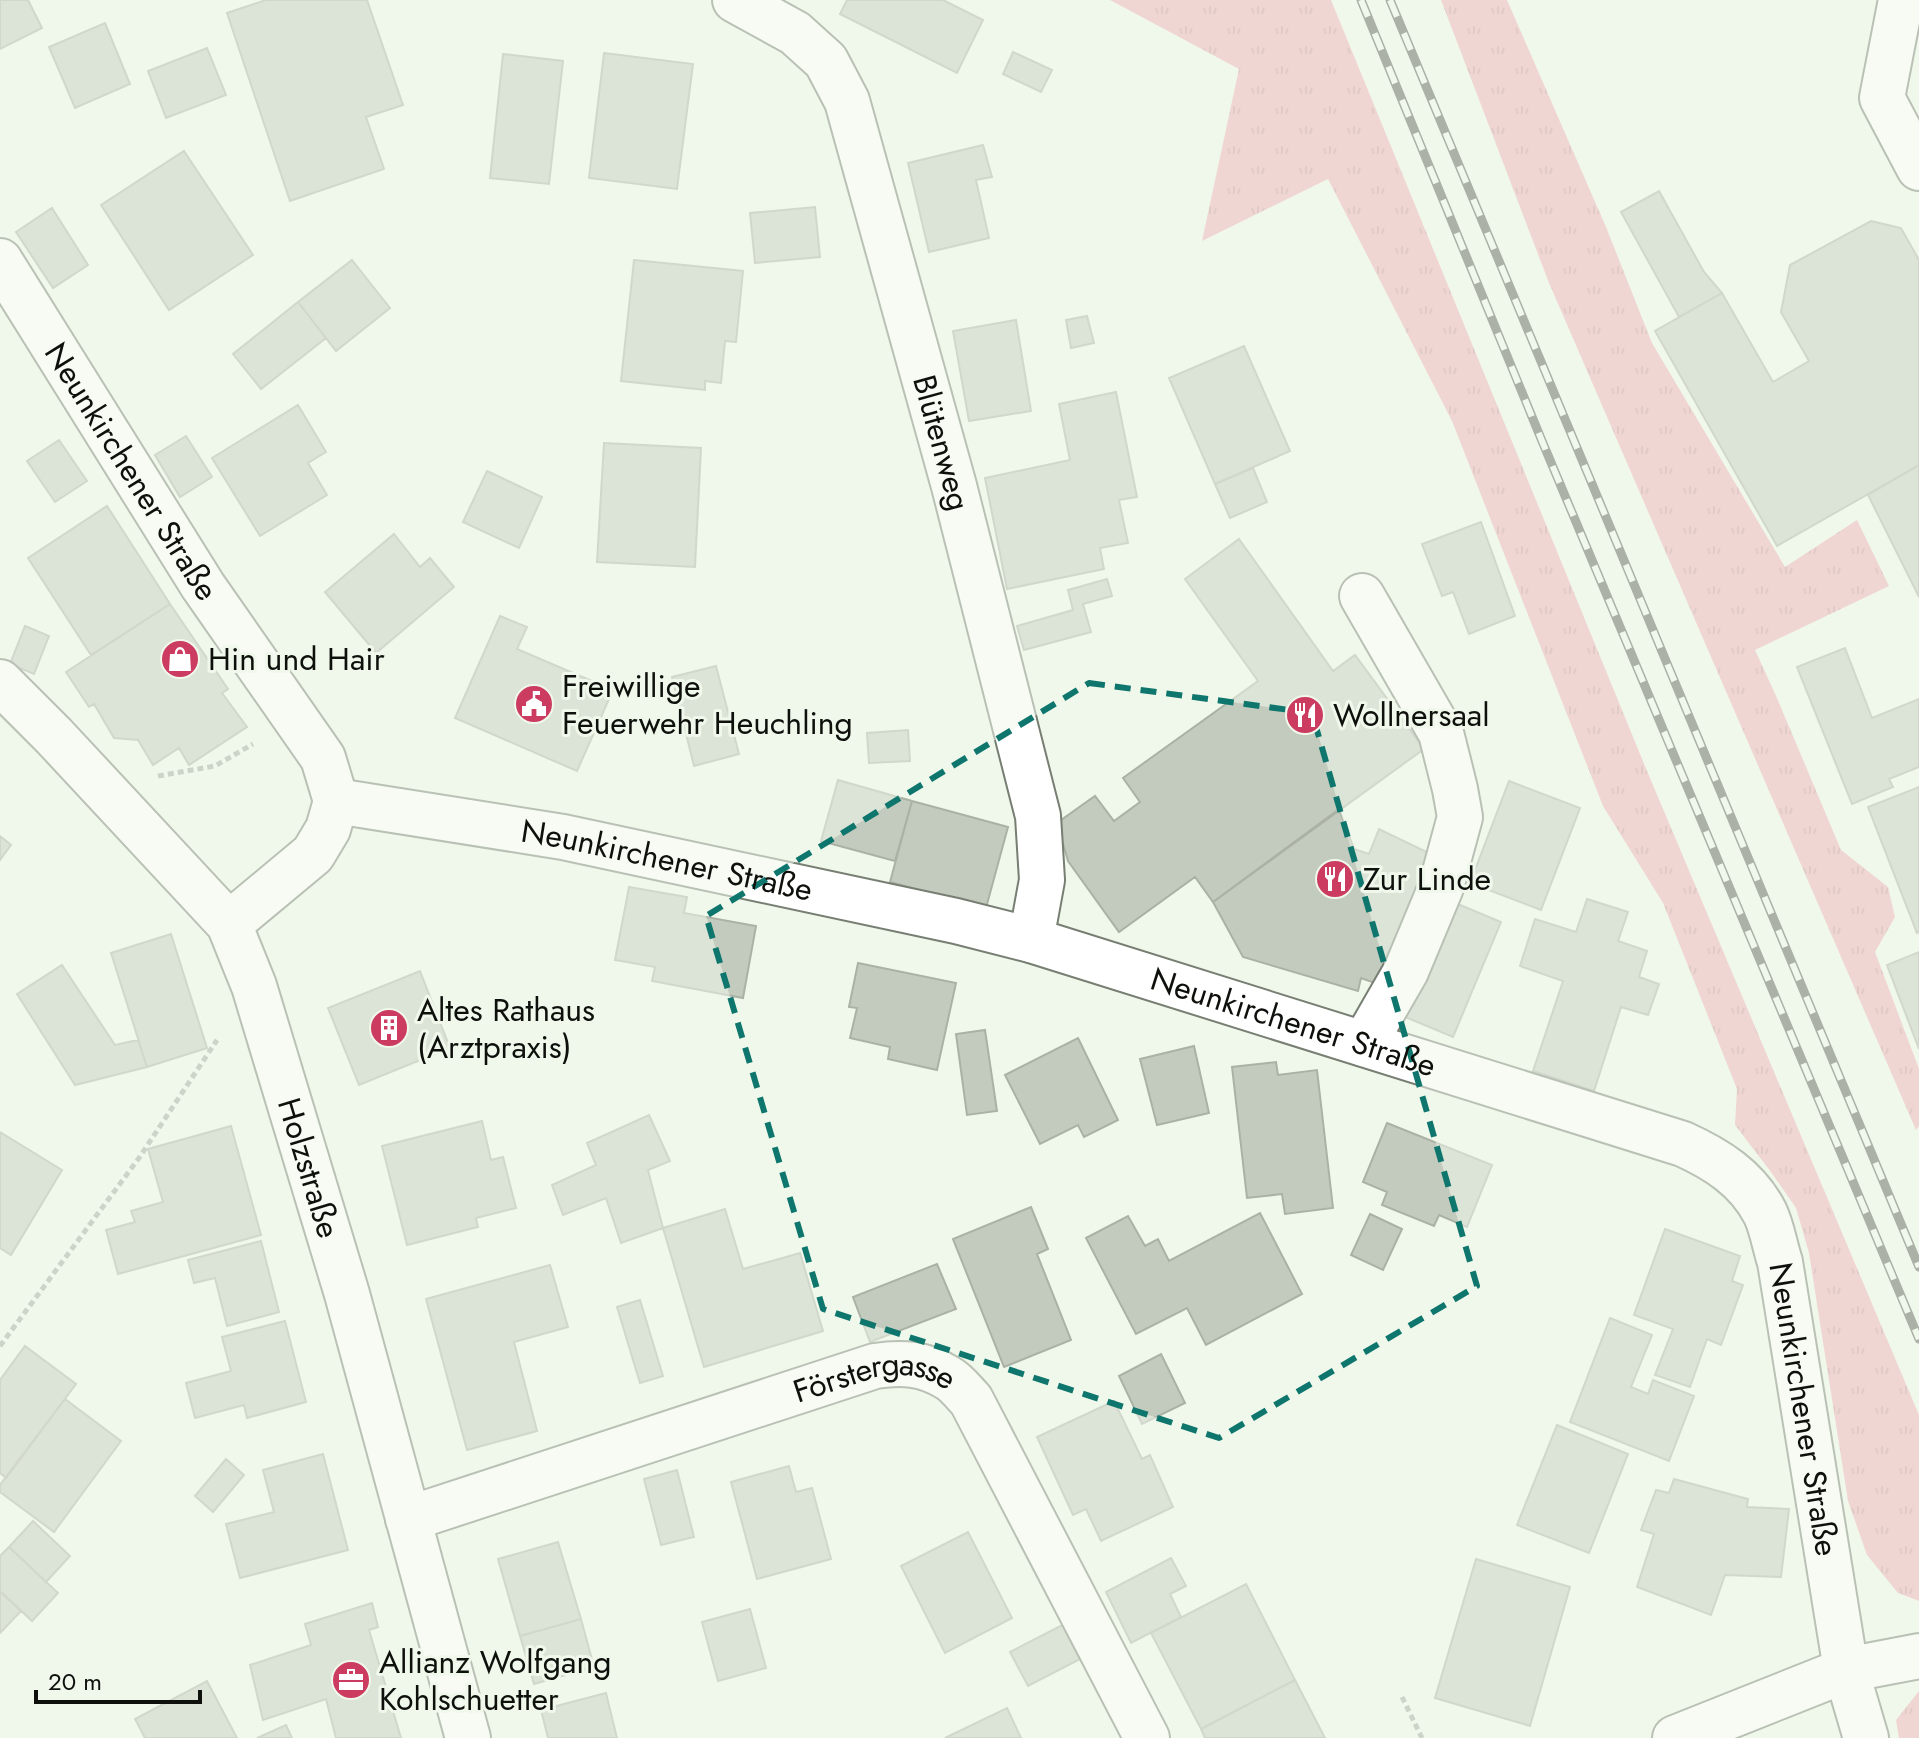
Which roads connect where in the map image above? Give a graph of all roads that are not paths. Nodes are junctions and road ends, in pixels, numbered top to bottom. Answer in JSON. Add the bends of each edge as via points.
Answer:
{"nodes":[{"id":1,"x":735,"y":0,"type":"edge"},
{"id":2,"x":1901,"y":0,"type":"edge"},
{"id":3,"x":1919,"y":168,"type":"edge"},
{"id":4,"x":0,"y":261,"type":"edge"},
{"id":5,"x":1362,"y":596,"type":"dead end"},
{"id":6,"x":0,"y":682,"type":"edge"},
{"id":7,"x":336,"y":801,"type":"junction"},
{"id":8,"x":229,"y":924,"type":"junction"},
{"id":9,"x":1031,"y":940,"type":"junction"},
{"id":10,"x":1364,"y":1044,"type":"junction"},
{"id":11,"x":408,"y":1519,"type":"junction"},
{"id":12,"x":1919,"y":1656,"type":"edge"},
{"id":13,"x":1846,"y":1670,"type":"junction"},
{"id":14,"x":468,"y":1738,"type":"edge"},
{"id":15,"x":1147,"y":1738,"type":"edge"},
{"id":16,"x":1675,"y":1738,"type":"edge"},
{"id":17,"x":1866,"y":1738,"type":"edge"}],
"edges":[{"from":1,"to":9,"type":"street","name":"Blütenweg","via":[[795,33],[826,61],[847,101],[954,486],[1038,816],[1042,880]]},
{"from":2,"to":3,"type":"street","via":[[1882,98]]},
{"from":4,"to":7,"type":"street","name":"Neunkirchener Straße","via":[[203,586],[323,758]]},
{"from":5,"to":10,"type":"street","via":[[1441,733],[1460,817],[1441,887],[1406,971]]},
{"from":6,"to":8,"type":"street","name":"Holzstraße"},
{"from":7,"to":8,"type":"street","via":[[313,854]]},
{"from":7,"to":9,"type":"street","name":"Neunkirchener Straße","via":[[563,837]]},
{"from":8,"to":11,"type":"street","name":"Holzstraße","via":[[254,986],[347,1294]]},
{"from":9,"to":10,"type":"street","name":"Neunkirchener Straße"},
{"from":10,"to":13,"type":"street","name":"Neunkirchener Straße","via":[[1683,1144],[1715,1159],[1743,1183],[1766,1213],[1780,1262]]},
{"from":11,"to":14,"type":"street","name":"Holzstraße"},
{"from":11,"to":15,"type":"street","name":"Förstergasse","via":[[875,1366],[923,1367],[951,1379],[971,1400]]},
{"from":12,"to":13,"type":"street"},
{"from":13,"to":16,"type":"street"},
{"from":13,"to":17,"type":"street","name":"Neunkirchener Straße"}]}
